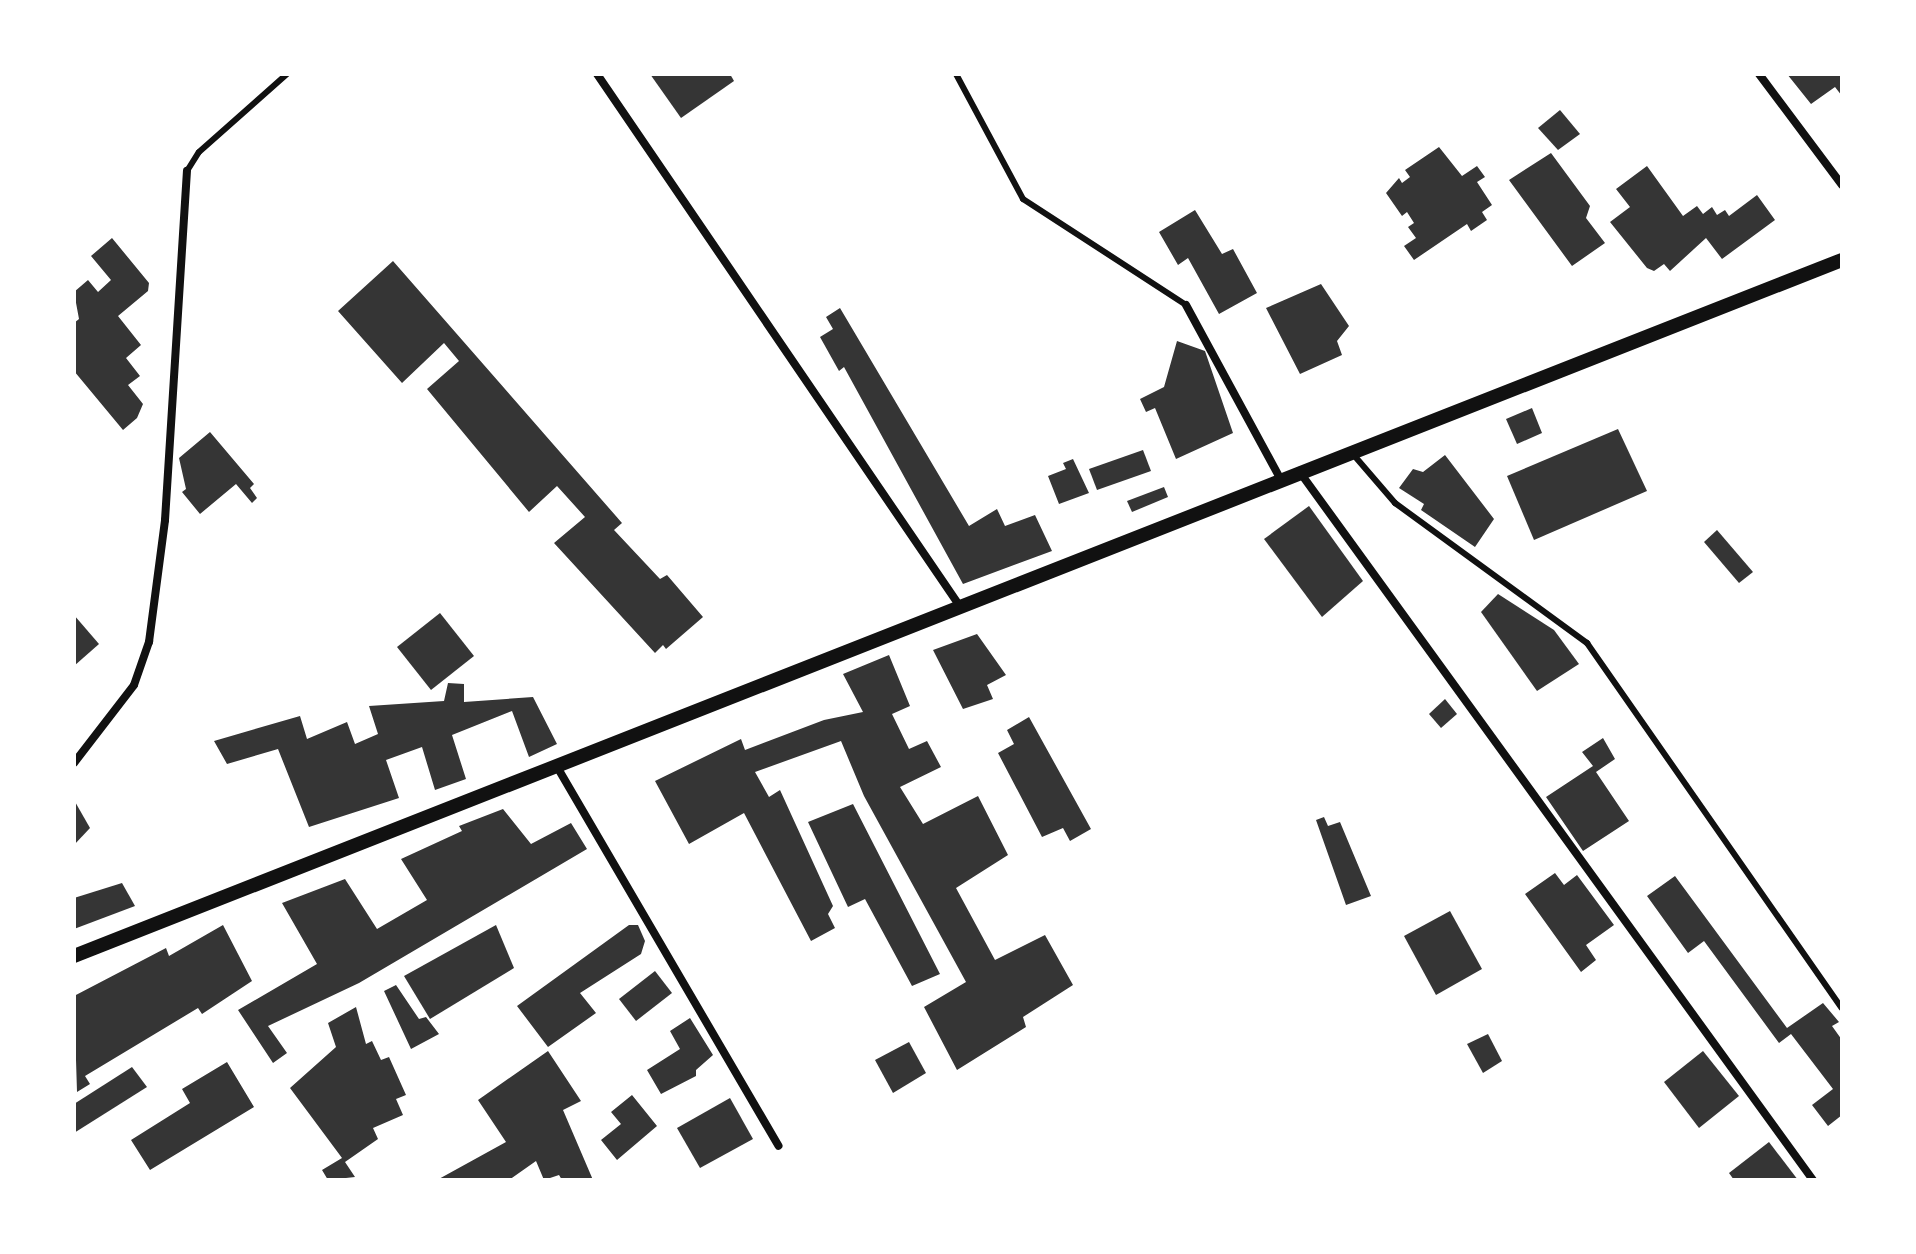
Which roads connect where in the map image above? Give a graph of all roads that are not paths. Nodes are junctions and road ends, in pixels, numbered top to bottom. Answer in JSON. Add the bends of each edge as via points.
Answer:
{"nodes":[{"id":1,"x":287,"y":74,"type":"edge"},
{"id":2,"x":597,"y":74,"type":"edge"},
{"id":3,"x":956,"y":74,"type":"edge"},
{"id":4,"x":1759,"y":74,"type":"edge"},
{"id":5,"x":187,"y":171,"type":"joint"},
{"id":6,"x":1842,"y":185,"type":"edge"},
{"id":7,"x":1842,"y":260,"type":"edge"},
{"id":8,"x":1186,"y":305,"type":"joint"},
{"id":9,"x":1352,"y":453,"type":"junction"},
{"id":10,"x":1298,"y":471,"type":"junction"},
{"id":11,"x":1280,"y":478,"type":"junction"},
{"id":12,"x":959,"y":605,"type":"junction"},
{"id":13,"x":74,"y":763,"type":"edge"},
{"id":14,"x":555,"y":765,"type":"junction"},
{"id":15,"x":74,"y":956,"type":"edge"},
{"id":16,"x":1842,"y":1008,"type":"edge"},
{"id":17,"x":779,"y":1146,"type":"dead end"},
{"id":18,"x":1813,"y":1180,"type":"edge"}],
"edges":[{"from":1,"to":5,"type":"lane","via":[[199,152]]},
{"from":2,"to":12,"type":"street"},
{"from":3,"to":8,"type":"lane","via":[[1023,199]]},
{"from":4,"to":6,"type":"street"},
{"from":5,"to":13,"type":"street","via":[[165,520],[149,642],[134,685]]},
{"from":7,"to":9,"type":"street"},
{"from":8,"to":11,"type":"street"},
{"from":9,"to":10,"type":"street"},
{"from":9,"to":16,"type":"lane","via":[[1395,503],[1587,643]]},
{"from":10,"to":11,"type":"street"},
{"from":10,"to":18,"type":"street"},
{"from":11,"to":12,"type":"street"},
{"from":12,"to":14,"type":"street"},
{"from":14,"to":15,"type":"street"},
{"from":14,"to":17,"type":"street"}]}
